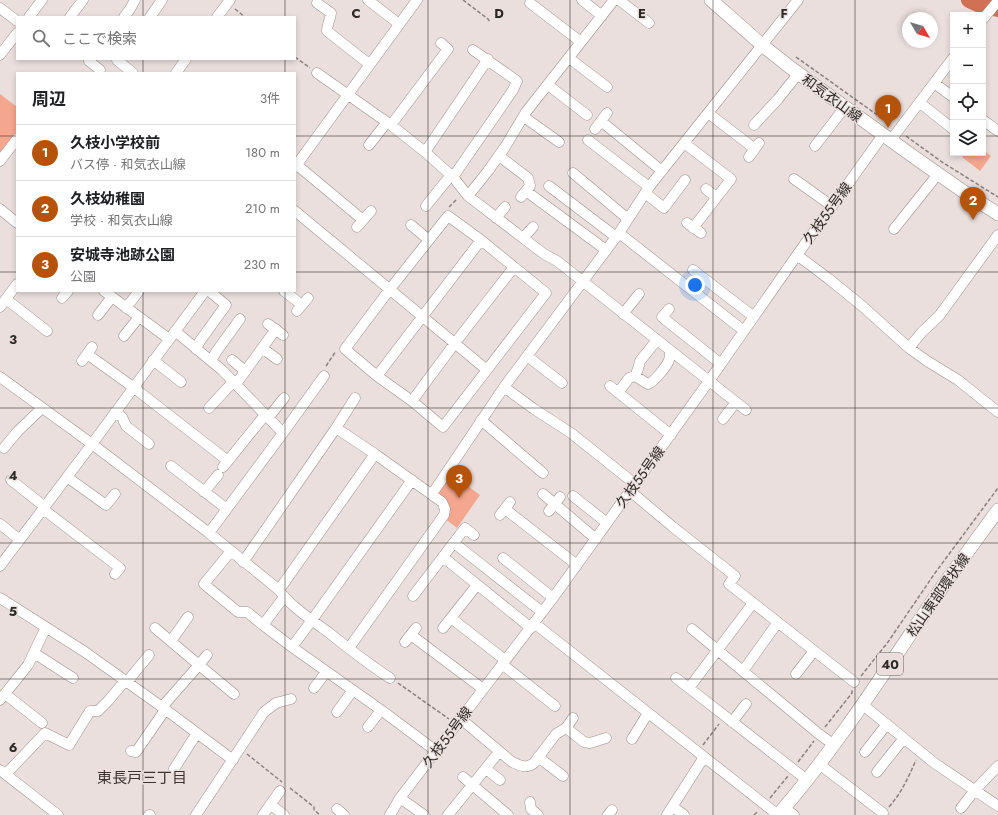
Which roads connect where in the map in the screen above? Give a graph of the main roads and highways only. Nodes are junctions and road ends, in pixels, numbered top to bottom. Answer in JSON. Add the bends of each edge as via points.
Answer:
{"nodes":[{"id":1,"x":711,"y":0,"type":"edge"},
{"id":2,"x":998,"y":214,"type":"edge"},
{"id":3,"x":998,"y":510,"type":"edge"},
{"id":4,"x":784,"y":813,"type":"edge"}],
"edges":[{"from":1,"to":2,"type":"main road","name":"和気衣山線","via":[[798,74],[845,107],[889,133],[938,174]]},
{"from":3,"to":4,"type":"main road","name":"松山東部環状線","number":"40","via":[[863,705]]}]}
